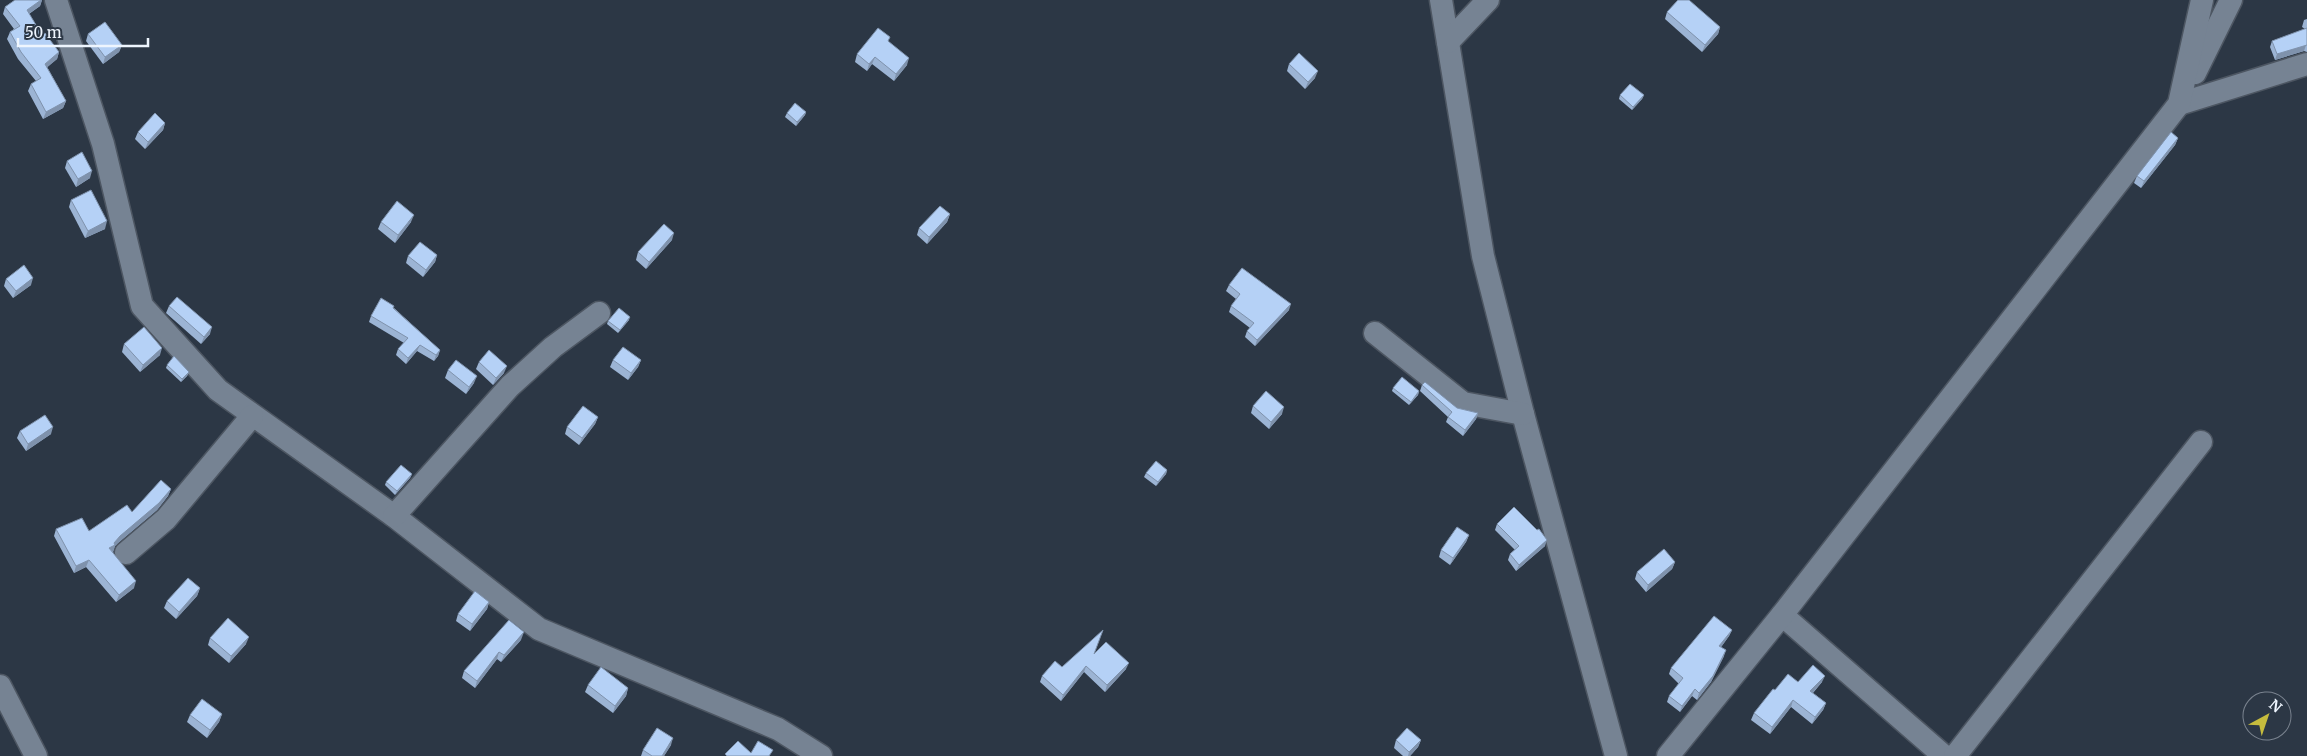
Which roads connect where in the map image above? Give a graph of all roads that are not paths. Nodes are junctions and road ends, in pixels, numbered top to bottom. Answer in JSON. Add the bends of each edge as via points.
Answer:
{"nodes":[{"id":1,"x":56,"y":0,"type":"edge"},
{"id":2,"x":1441,"y":0,"type":"edge"},
{"id":3,"x":1488,"y":0,"type":"edge"},
{"id":4,"x":2202,"y":0,"type":"edge"},
{"id":5,"x":2231,"y":0,"type":"edge"},
{"id":6,"x":1448,"y":42,"type":"junction"},
{"id":7,"x":2307,"y":64,"type":"edge"},
{"id":8,"x":2179,"y":104,"type":"junction"},
{"id":9,"x":599,"y":313,"type":"dead end"},
{"id":10,"x":1375,"y":333,"type":"dead end"},
{"id":11,"x":1523,"y":414,"type":"junction"},
{"id":12,"x":252,"y":416,"type":"junction"},
{"id":13,"x":2201,"y":442,"type":"dead end"},
{"id":14,"x":394,"y":516,"type":"junction"},
{"id":15,"x":126,"y":553,"type":"dead end"},
{"id":16,"x":1782,"y":615,"type":"junction"},
{"id":17,"x":0,"y":686,"type":"edge"},
{"id":18,"x":36,"y":756,"type":"edge"},
{"id":19,"x":821,"y":756,"type":"edge"},
{"id":20,"x":1616,"y":756,"type":"edge"},
{"id":21,"x":1668,"y":756,"type":"edge"},
{"id":22,"x":1944,"y":756,"type":"edge"},
{"id":23,"x":1956,"y":756,"type":"edge"}],
"edges":[{"from":1,"to":12,"type":"street","via":[[103,144],[142,306],[218,390]]},
{"from":2,"to":6,"type":"street"},
{"from":3,"to":6,"type":"street"},
{"from":4,"to":8,"type":"street"},
{"from":5,"to":8,"type":"street"},
{"from":6,"to":11,"type":"street","via":[[1483,256]]},
{"from":7,"to":8,"type":"street"},
{"from":8,"to":16,"type":"street"},
{"from":9,"to":14,"type":"street","via":[[553,347],[510,386]]},
{"from":10,"to":11,"type":"street","via":[[1463,403]]},
{"from":11,"to":20,"type":"street"},
{"from":12,"to":14,"type":"street"},
{"from":12,"to":15,"type":"street","via":[[166,519]]},
{"from":13,"to":23,"type":"street"},
{"from":14,"to":19,"type":"street","via":[[539,629],[778,729]]},
{"from":16,"to":21,"type":"street"},
{"from":16,"to":22,"type":"street"},
{"from":17,"to":18,"type":"street"}]}
